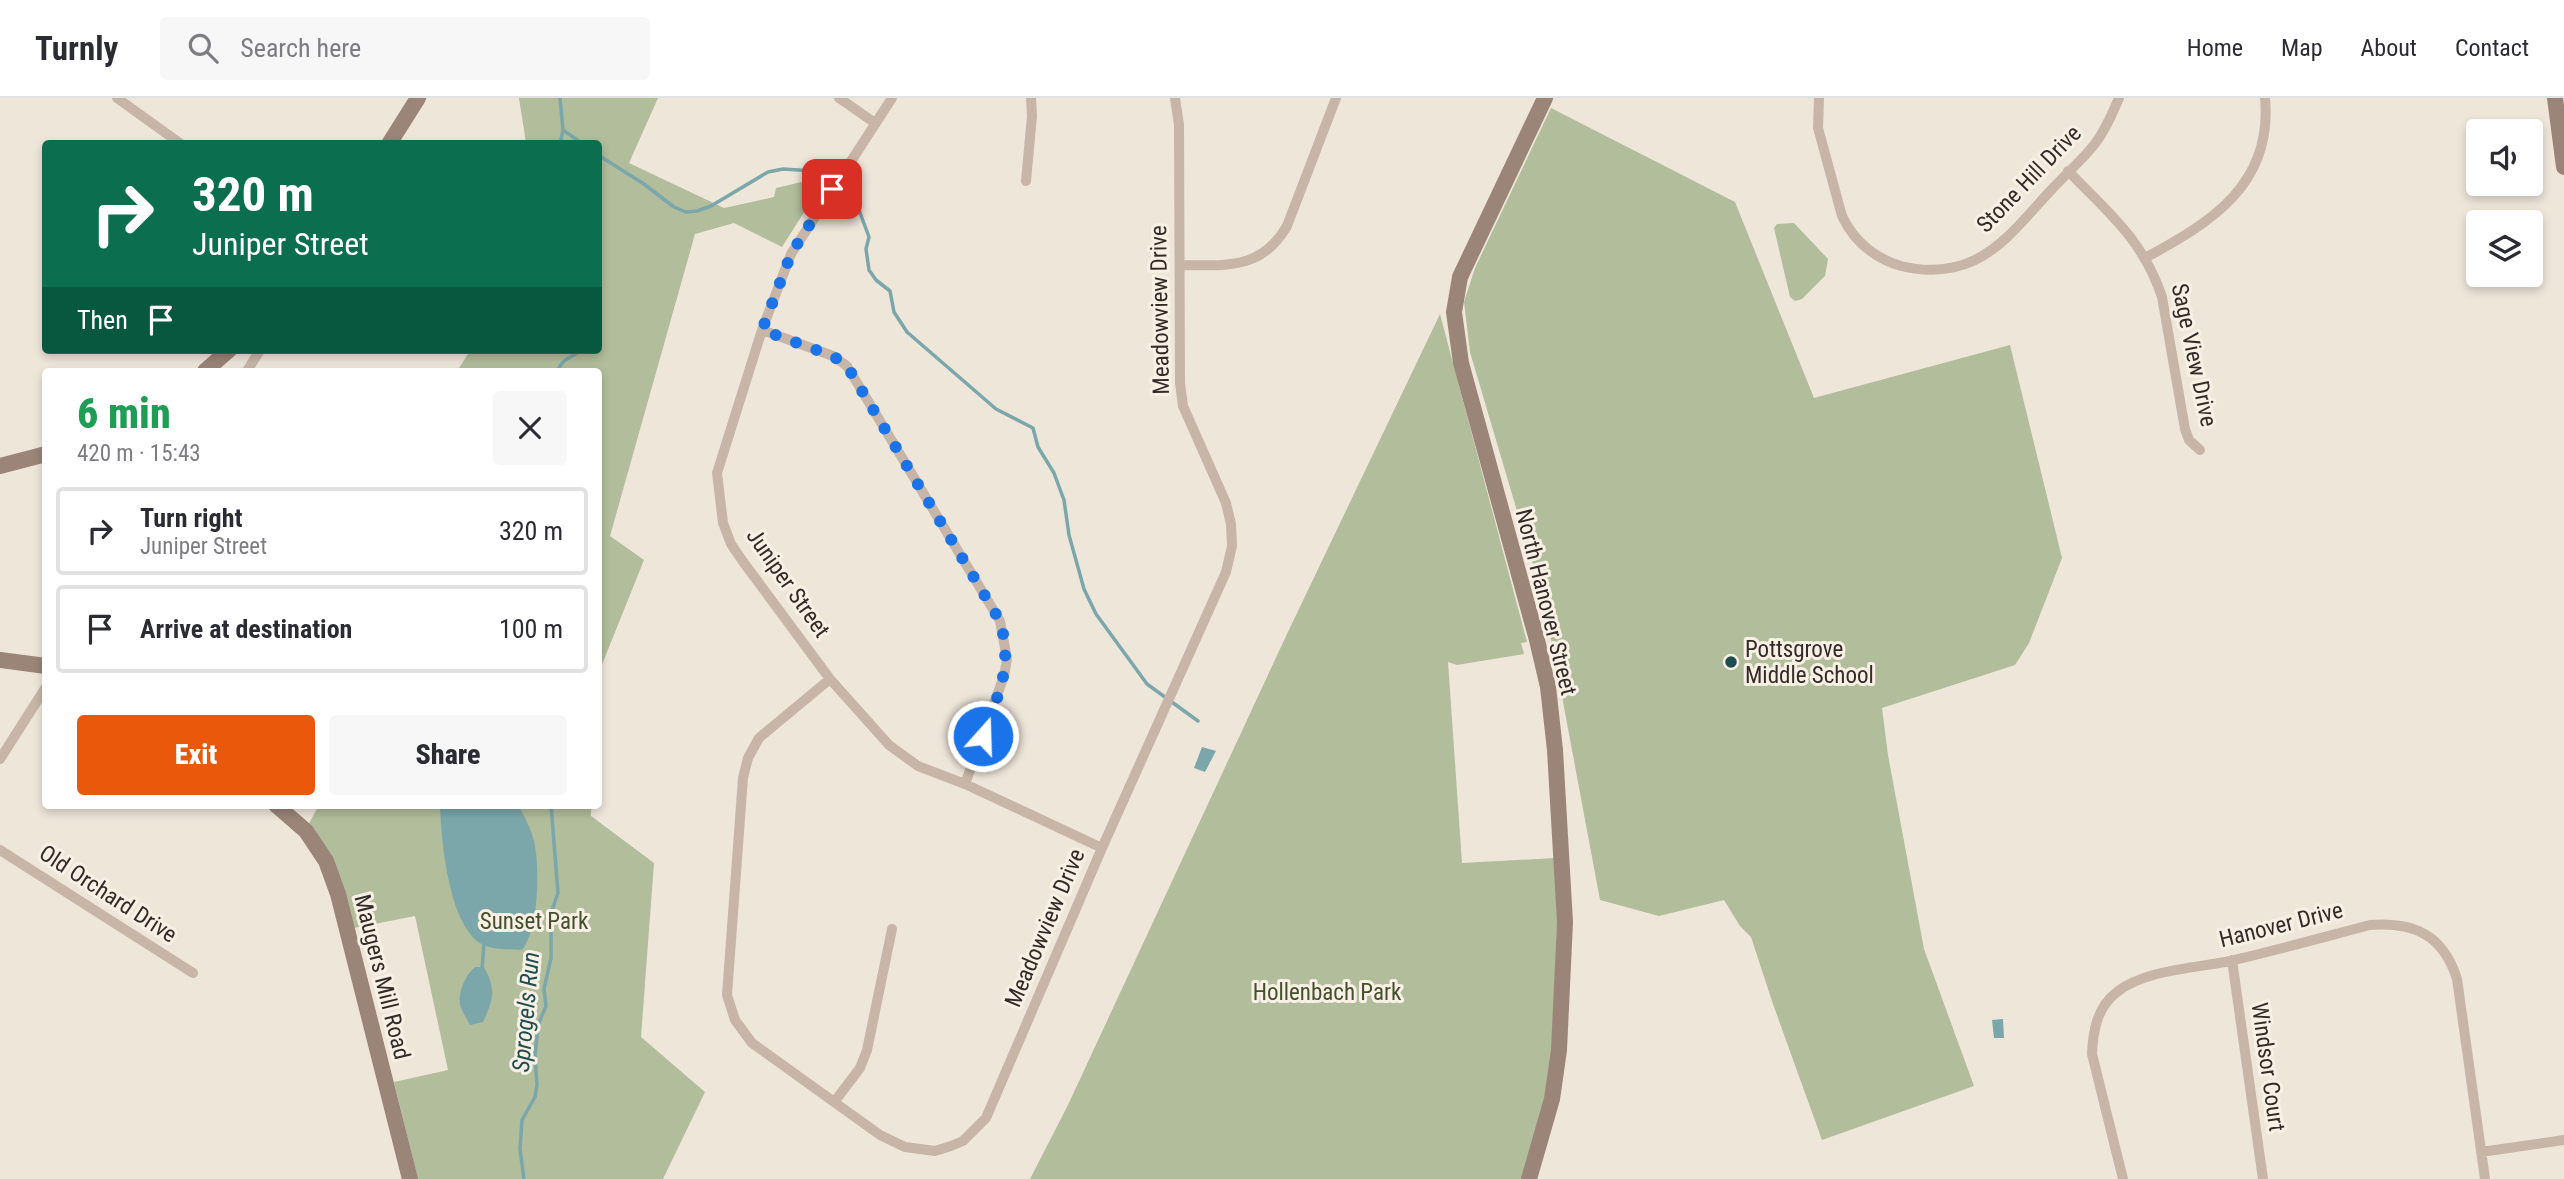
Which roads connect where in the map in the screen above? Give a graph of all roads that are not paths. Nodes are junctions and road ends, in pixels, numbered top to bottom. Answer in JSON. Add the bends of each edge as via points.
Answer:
{"nodes":[{"id":1,"x":117,"y":98,"type":"edge"},
{"id":2,"x":418,"y":98,"type":"edge"},
{"id":3,"x":839,"y":98,"type":"edge"},
{"id":4,"x":892,"y":98,"type":"edge"},
{"id":5,"x":1031,"y":98,"type":"edge"},
{"id":6,"x":1175,"y":98,"type":"edge"},
{"id":7,"x":1336,"y":98,"type":"edge"},
{"id":8,"x":1545,"y":98,"type":"edge"},
{"id":9,"x":1819,"y":98,"type":"edge"},
{"id":10,"x":2119,"y":98,"type":"edge"},
{"id":11,"x":2265,"y":98,"type":"edge"},
{"id":12,"x":2555,"y":98,"type":"edge"},
{"id":13,"x":875,"y":123,"type":"junction"},
{"id":14,"x":175,"y":140,"type":"edge"},
{"id":15,"x":392,"y":140,"type":"edge"},
{"id":16,"x":2564,"y":167,"type":"edge"},
{"id":17,"x":2068,"y":172,"type":"junction"},
{"id":18,"x":1026,"y":181,"type":"dead end"},
{"id":19,"x":2146,"y":258,"type":"junction"},
{"id":20,"x":1180,"y":265,"type":"junction"},
{"id":21,"x":762,"y":330,"type":"junction"},
{"id":22,"x":224,"y":354,"type":"edge"},
{"id":23,"x":208,"y":368,"type":"edge"},
{"id":24,"x":2200,"y":450,"type":"dead end"},
{"id":25,"x":42,"y":455,"type":"edge"},
{"id":26,"x":0,"y":466,"type":"edge"},
{"id":27,"x":0,"y":660,"type":"edge"},
{"id":28,"x":42,"y":665,"type":"edge"},
{"id":29,"x":830,"y":679,"type":"junction"},
{"id":30,"x":42,"y":694,"type":"edge"},
{"id":31,"x":0,"y":759,"type":"edge"},
{"id":32,"x":965,"y":785,"type":"junction"},
{"id":33,"x":281,"y":809,"type":"edge"},
{"id":34,"x":1102,"y":848,"type":"junction"},
{"id":35,"x":0,"y":850,"type":"edge"},
{"id":36,"x":892,"y":929,"type":"dead end"},
{"id":37,"x":2232,"y":960,"type":"junction"},
{"id":38,"x":193,"y":973,"type":"dead end"},
{"id":39,"x":835,"y":1101,"type":"junction"},
{"id":40,"x":2564,"y":1140,"type":"edge"},
{"id":41,"x":2481,"y":1152,"type":"junction"},
{"id":42,"x":410,"y":1179,"type":"edge"},
{"id":43,"x":1529,"y":1179,"type":"edge"},
{"id":44,"x":2123,"y":1179,"type":"edge"},
{"id":45,"x":2263,"y":1179,"type":"edge"},
{"id":46,"x":2485,"y":1179,"type":"edge"}],
"edges":[{"from":1,"to":14,"type":"street"},
{"from":2,"to":15,"type":"street"},
{"from":3,"to":13,"type":"street"},
{"from":4,"to":13,"type":"street","name":"Juniper Street"},
{"from":5,"to":18,"type":"street"},
{"from":6,"to":20,"type":"street","name":"Meadowview Drive"},
{"from":7,"to":20,"type":"street","via":[[1277,243],[1249,262]]},
{"from":8,"to":43,"type":"street","name":"North Hanover Street","via":[[1473,247],[1454,312],[1461,363],[1548,687],[1555,750],[1565,922],[1559,1050],[1552,1099]]},
{"from":9,"to":17,"type":"street","name":"Stone Hill Drive","via":[[1818,128],[1842,216],[1856,239],[1885,261],[1932,270],[1977,260]]},
{"from":10,"to":17,"type":"street","name":"Stone Hill Drive","via":[[2094,145]]},
{"from":11,"to":19,"type":"street","via":[[2264,138],[2244,184],[2192,233]]},
{"from":12,"to":16,"type":"street"},
{"from":13,"to":21,"type":"street","name":"Juniper Street","via":[[791,254]]},
{"from":17,"to":19,"type":"street","name":"Sage View Drive","via":[[2134,239]]},
{"from":19,"to":24,"type":"street","name":"Sage View Drive","via":[[2162,297],[2185,429]]},
{"from":20,"to":34,"type":"street","name":"Meadowview Drive","via":[[1183,405],[1226,503],[1232,546],[1226,572]]},
{"from":21,"to":29,"type":"street","name":"Juniper Street","via":[[717,473],[723,523],[744,563]]},
{"from":21,"to":32,"type":"street","via":[[833,356],[847,366],[1000,621],[1007,659],[1004,676]]},
{"from":22,"to":23,"type":"street"},
{"from":25,"to":26,"type":"street"},
{"from":27,"to":28,"type":"street"},
{"from":29,"to":32,"type":"street","name":"Juniper Street","via":[[888,745],[918,766]]},
{"from":29,"to":39,"type":"street","name":"Meadowview Drive","via":[[759,738],[748,758],[727,995],[735,1020],[752,1043]]},
{"from":30,"to":31,"type":"street"},
{"from":32,"to":34,"type":"street","name":"Juniper Street"},
{"from":33,"to":42,"type":"street","name":"Maugers Mill Road","via":[[306,831],[326,861],[338,894]]},
{"from":34,"to":39,"type":"street","name":"Meadowview Drive","via":[[986,1118],[975,1130],[951,1146],[921,1151],[880,1135]]},
{"from":35,"to":38,"type":"street","name":"Old Orchard Drive"},
{"from":36,"to":39,"type":"street","via":[[867,1050],[860,1068]]},
{"from":37,"to":41,"type":"street","name":"Hanover Drive","via":[[2370,925],[2393,923],[2428,935],[2453,965],[2457,979]]},
{"from":37,"to":44,"type":"street","name":"Hanover Drive","via":[[2131,983],[2106,1003],[2099,1016],[2092,1054]]},
{"from":37,"to":45,"type":"street","name":"Windsor Court"},
{"from":40,"to":41,"type":"street"},
{"from":41,"to":46,"type":"street","name":"Hanover Drive"}]}
